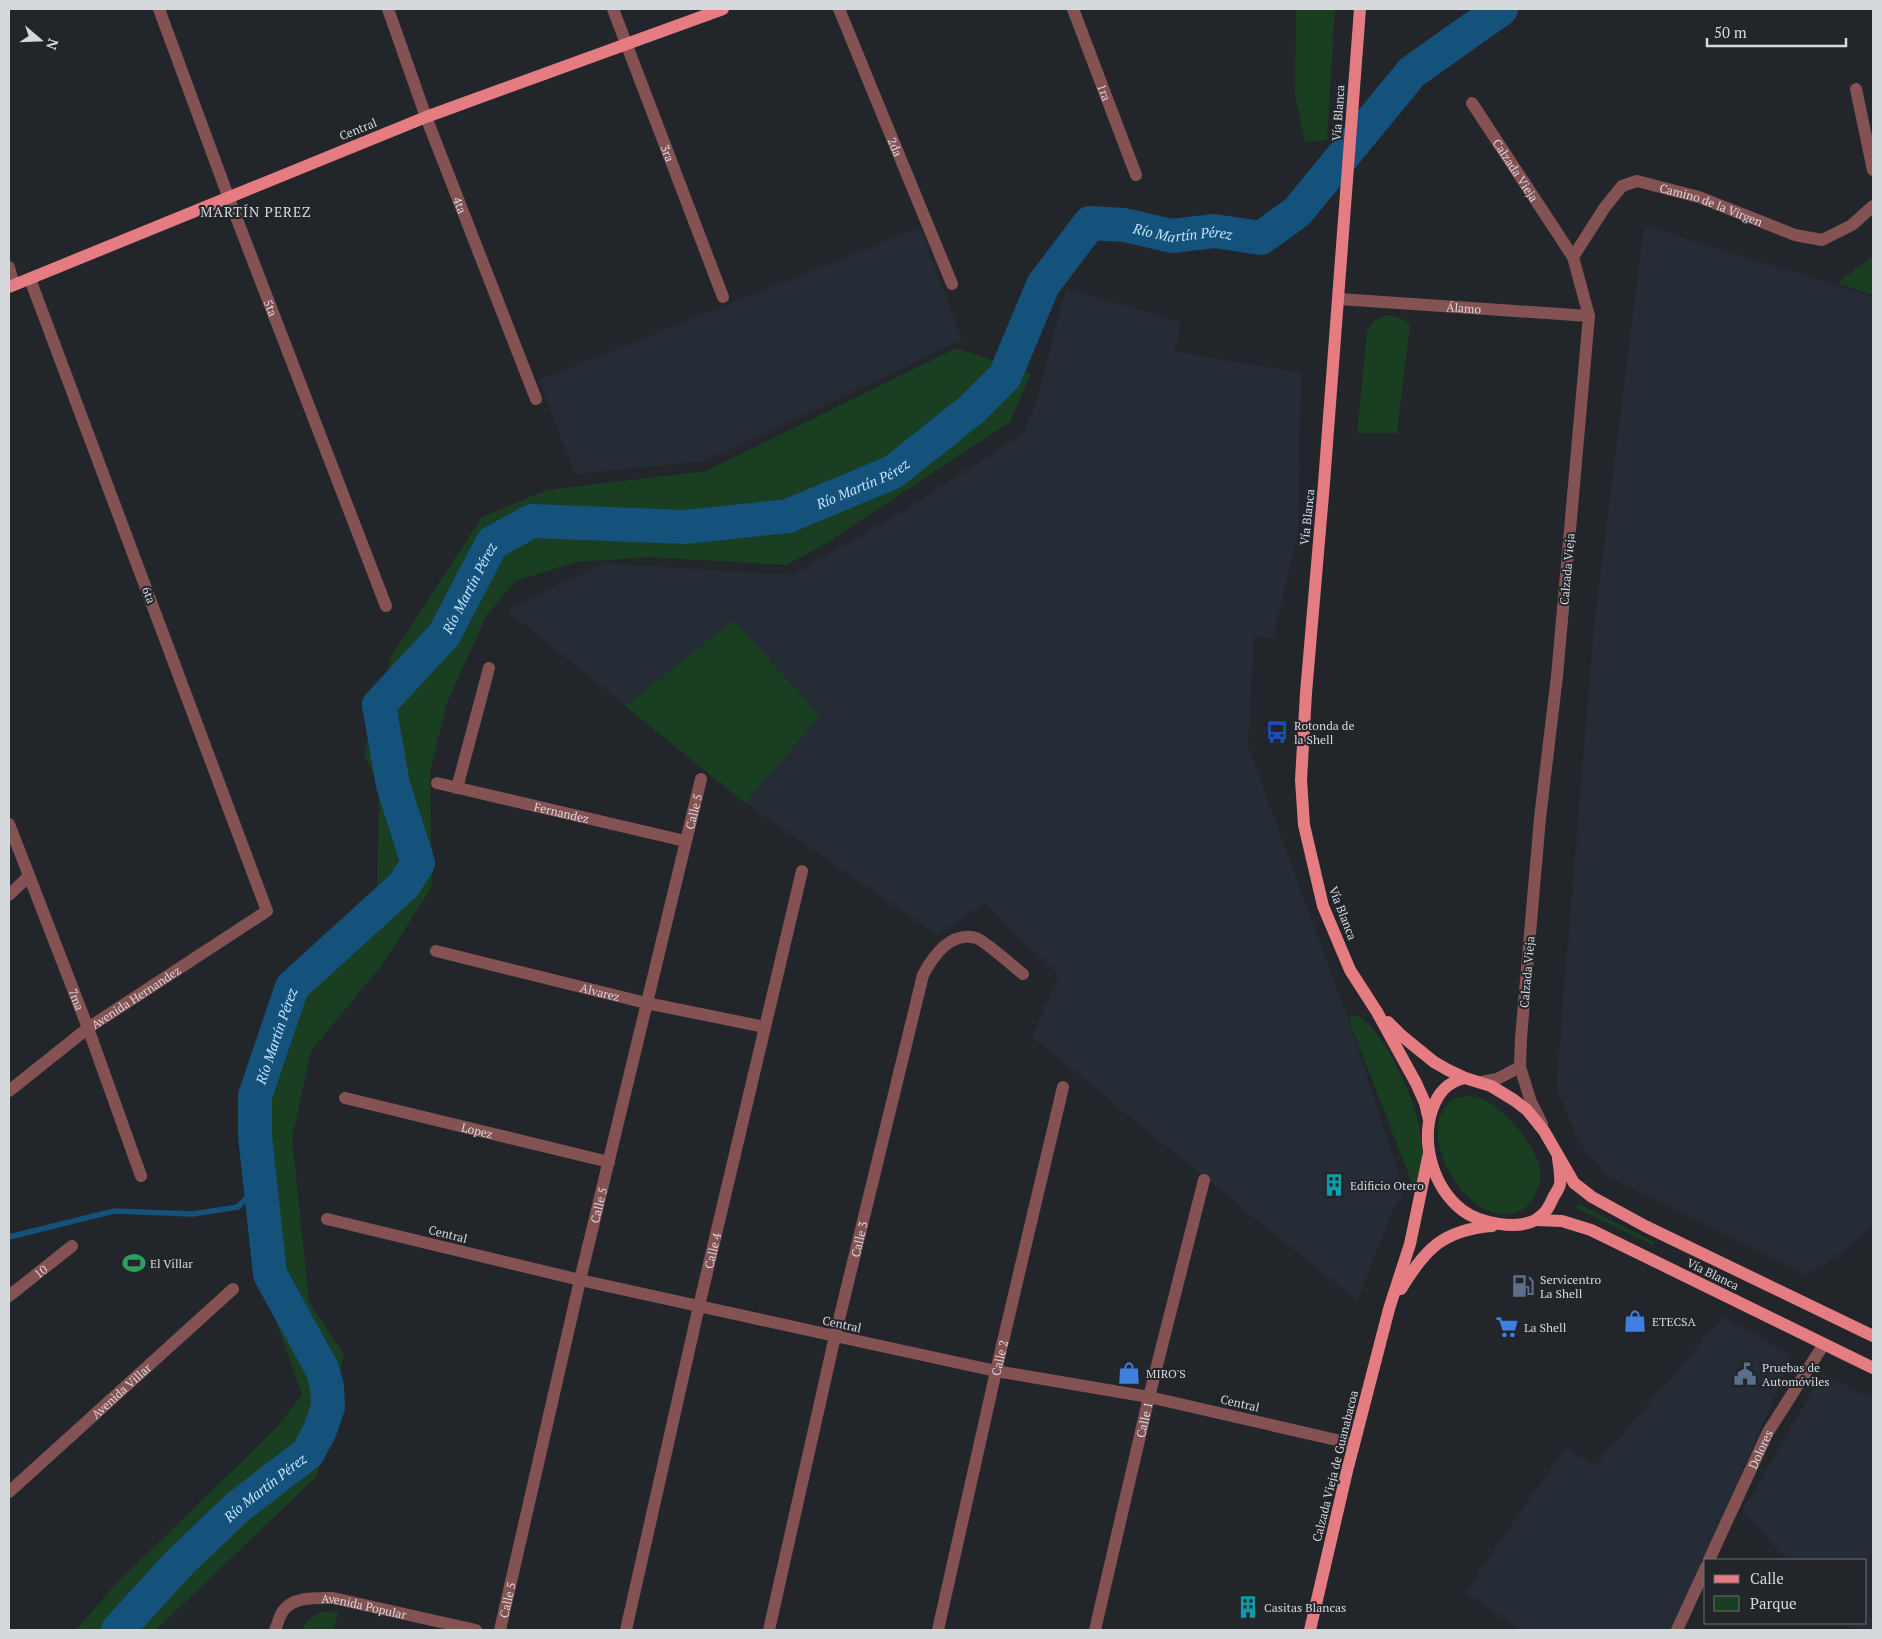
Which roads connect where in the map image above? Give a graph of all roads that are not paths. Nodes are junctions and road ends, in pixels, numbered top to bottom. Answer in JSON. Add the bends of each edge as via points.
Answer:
{"nodes":[{"id":1,"x":159,"y":9,"type":"edge"},
{"id":2,"x":388,"y":9,"type":"edge"},
{"id":3,"x":613,"y":9,"type":"edge"},
{"id":4,"x":723,"y":9,"type":"edge"},
{"id":5,"x":839,"y":9,"type":"edge"},
{"id":6,"x":1073,"y":9,"type":"edge"},
{"id":7,"x":1360,"y":9,"type":"edge"},
{"id":8,"x":627,"y":44,"type":"junction"},
{"id":9,"x":1856,"y":89,"type":"dead end"},
{"id":10,"x":1472,"y":103,"type":"dead end"},
{"id":11,"x":426,"y":117,"type":"junction"},
{"id":12,"x":1873,"y":170,"type":"edge"},
{"id":13,"x":1136,"y":175,"type":"dead end"},
{"id":14,"x":228,"y":196,"type":"junction"},
{"id":15,"x":1873,"y":206,"type":"edge"},
{"id":16,"x":1573,"y":257,"type":"junction"},
{"id":17,"x":9,"y":267,"type":"edge"},
{"id":18,"x":30,"y":279,"type":"junction"},
{"id":19,"x":952,"y":284,"type":"dead end"},
{"id":20,"x":12,"y":286,"type":"edge"},
{"id":21,"x":723,"y":297,"type":"dead end"},
{"id":22,"x":1338,"y":299,"type":"junction"},
{"id":23,"x":1589,"y":316,"type":"junction"},
{"id":24,"x":536,"y":399,"type":"dead end"},
{"id":25,"x":386,"y":606,"type":"dead end"},
{"id":26,"x":489,"y":668,"type":"dead end"},
{"id":27,"x":701,"y":780,"type":"dead end"},
{"id":28,"x":437,"y":783,"type":"dead end"},
{"id":29,"x":457,"y":788,"type":"junction"},
{"id":30,"x":9,"y":824,"type":"edge"},
{"id":31,"x":685,"y":841,"type":"junction"},
{"id":32,"x":802,"y":871,"type":"dead end"},
{"id":33,"x":29,"y":876,"type":"junction"},
{"id":34,"x":9,"y":895,"type":"edge"},
{"id":35,"x":267,"y":911,"type":"joint"},
{"id":36,"x":436,"y":952,"type":"dead end"},
{"id":37,"x":1023,"y":974,"type":"dead end"},
{"id":38,"x":646,"y":1003,"type":"junction"},
{"id":39,"x":1377,"y":1012,"type":"junction"},
{"id":40,"x":765,"y":1027,"type":"junction"},
{"id":41,"x":88,"y":1028,"type":"junction"},
{"id":42,"x":1520,"y":1067,"type":"junction"},
{"id":43,"x":1465,"y":1078,"type":"junction"},
{"id":44,"x":1481,"y":1082,"type":"junction"},
{"id":45,"x":1063,"y":1088,"type":"dead end"},
{"id":46,"x":9,"y":1091,"type":"edge"},
{"id":47,"x":345,"y":1098,"type":"dead end"},
{"id":48,"x":1429,"y":1120,"type":"junction"},
{"id":49,"x":1429,"y":1153,"type":"junction"},
{"id":50,"x":1558,"y":1155,"type":"junction"},
{"id":51,"x":609,"y":1162,"type":"junction"},
{"id":52,"x":141,"y":1176,"type":"dead end"},
{"id":53,"x":1204,"y":1180,"type":"dead end"},
{"id":54,"x":327,"y":1219,"type":"dead end"},
{"id":55,"x":1536,"y":1220,"type":"junction"},
{"id":56,"x":1507,"y":1225,"type":"junction"},
{"id":57,"x":72,"y":1246,"type":"dead end"},
{"id":58,"x":580,"y":1280,"type":"junction"},
{"id":59,"x":233,"y":1288,"type":"dead end"},
{"id":60,"x":9,"y":1296,"type":"edge"},
{"id":61,"x":699,"y":1306,"type":"junction"},
{"id":62,"x":1389,"y":1308,"type":"junction"},
{"id":63,"x":835,"y":1336,"type":"junction"},
{"id":64,"x":1873,"y":1336,"type":"edge"},
{"id":65,"x":1824,"y":1344,"type":"junction"},
{"id":66,"x":1873,"y":1368,"type":"edge"},
{"id":67,"x":996,"y":1371,"type":"junction"},
{"id":68,"x":1149,"y":1397,"type":"junction"},
{"id":69,"x":1354,"y":1444,"type":"junction"},
{"id":70,"x":9,"y":1492,"type":"edge"},
{"id":71,"x":1709,"y":1559,"type":"edge"},
{"id":72,"x":1704,"y":1571,"type":"edge"},
{"id":73,"x":275,"y":1630,"type":"edge"},
{"id":74,"x":476,"y":1630,"type":"edge"},
{"id":75,"x":500,"y":1630,"type":"edge"},
{"id":76,"x":626,"y":1630,"type":"edge"},
{"id":77,"x":769,"y":1630,"type":"edge"},
{"id":78,"x":938,"y":1630,"type":"edge"},
{"id":79,"x":1095,"y":1630,"type":"edge"},
{"id":80,"x":1310,"y":1630,"type":"edge"},
{"id":81,"x":1676,"y":1630,"type":"edge"}],
"edges":[{"from":1,"to":14,"type":"street","name":"5ta"},
{"from":2,"to":11,"type":"street","name":"4ta"},
{"from":3,"to":8,"type":"street","name":"3ra"},
{"from":4,"to":8,"type":"main road","name":"Central"},
{"from":5,"to":19,"type":"street","name":"2da"},
{"from":6,"to":13,"type":"street","name":"1ra"},
{"from":7,"to":22,"type":"main road","name":"Vía Blanca"},
{"from":8,"to":11,"type":"main road","name":"Central"},
{"from":8,"to":21,"type":"street","name":"3ra"},
{"from":9,"to":12,"type":"street"},
{"from":10,"to":16,"type":"street","name":"Calzada Vieja"},
{"from":11,"to":14,"type":"main road","name":"Central"},
{"from":11,"to":24,"type":"street","name":"4ta"},
{"from":14,"to":18,"type":"main road","name":"Central"},
{"from":14,"to":25,"type":"street","name":"5ta"},
{"from":15,"to":16,"type":"street","name":"Camino de la Virgen","via":[[1852,225],[1822,240],[1795,235],[1699,197],[1637,181],[1622,186]]},
{"from":16,"to":23,"type":"street","name":"Calzada Vieja"},
{"from":17,"to":20,"type":"street"},
{"from":18,"to":20,"type":"main road","name":"Central"},
{"from":18,"to":35,"type":"street","name":"6ta"},
{"from":22,"to":23,"type":"street","name":"Álamo"},
{"from":22,"to":39,"type":"main road","name":"Vía Blanca","via":[[1301,780],[1304,825],[1323,906],[1350,970]]},
{"from":23,"to":42,"type":"street","name":"Calzada Vieja","via":[[1557,676],[1540,818]]},
{"from":26,"to":29,"type":"street"},
{"from":27,"to":31,"type":"street","name":"Calle 5"},
{"from":28,"to":29,"type":"street","name":"Fernandez"},
{"from":29,"to":31,"type":"street","name":"Fernandez"},
{"from":30,"to":33,"type":"street","name":"7ma"},
{"from":31,"to":38,"type":"street","name":"Calle 5"},
{"from":32,"to":40,"type":"street","name":"Calle 4"},
{"from":33,"to":34,"type":"street"},
{"from":33,"to":41,"type":"street","name":"7ma"},
{"from":35,"to":41,"type":"street","name":"Avenida Hernandez"},
{"from":36,"to":38,"type":"street","name":"Alvarez"},
{"from":37,"to":63,"type":"street","name":"Calle 3","via":[[978,938],[966,937],[946,944],[922,975]]},
{"from":38,"to":40,"type":"street","name":"Alvarez"},
{"from":38,"to":51,"type":"street","name":"Calle 5"},
{"from":39,"to":43,"type":"main road","name":"Vía Blanca","via":[[1434,1062]]},
{"from":39,"to":48,"type":"main road","name":"Vía Blanca","via":[[1416,1083]]},
{"from":40,"to":61,"type":"street","name":"Calle 4"},
{"from":41,"to":46,"type":"street","name":"Avenida Hernandez"},
{"from":41,"to":52,"type":"street","name":"7ma"},
{"from":42,"to":44,"type":"street","via":[[1497,1079]]},
{"from":42,"to":50,"type":"street","name":"Calzada Vieja","via":[[1536,1112]]},
{"from":43,"to":44,"type":"main road"},
{"from":43,"to":48,"type":"main road","via":[[1446,1086],[1434,1104]]},
{"from":44,"to":50,"type":"main road","via":[[1527,1110]]},
{"from":45,"to":67,"type":"street","name":"Calle 2"},
{"from":47,"to":51,"type":"street","name":"Lopez"},
{"from":48,"to":49,"type":"main road"},
{"from":49,"to":56,"type":"main road","via":[[1440,1182],[1461,1210],[1479,1219]]},
{"from":49,"to":62,"type":"main road","via":[[1410,1244]]},
{"from":50,"to":55,"type":"main road","via":[[1560,1184],[1547,1210]]},
{"from":50,"to":64,"type":"main road","name":"Vía Blanca","via":[[1574,1182],[1592,1197]]},
{"from":51,"to":58,"type":"street","name":"Calle 5"},
{"from":53,"to":68,"type":"street","name":"Calle 1"},
{"from":54,"to":58,"type":"street","name":"Central"},
{"from":55,"to":56,"type":"main road"},
{"from":55,"to":65,"type":"main road","name":"Vía Blanca","via":[[1562,1221],[1590,1230]]},
{"from":56,"to":62,"type":"main road","via":[[1472,1228],[1440,1241],[1419,1261]]},
{"from":57,"to":60,"type":"street","name":"10"},
{"from":58,"to":61,"type":"street","name":"Central"},
{"from":58,"to":75,"type":"street","name":"Calle 5"},
{"from":59,"to":70,"type":"street","name":"Avenida Villar"},
{"from":61,"to":63,"type":"street","name":"Central"},
{"from":61,"to":76,"type":"street","name":"Calle 4"},
{"from":62,"to":69,"type":"main road","name":"Calzada Vieja de Guanabacoa"},
{"from":63,"to":67,"type":"street","name":"Central"},
{"from":63,"to":77,"type":"street","name":"Calle 3"},
{"from":65,"to":66,"type":"main road","name":"Vía Blanca"},
{"from":65,"to":71,"type":"street","name":"Dolores","via":[[1768,1432]]},
{"from":67,"to":68,"type":"street","name":"Central"},
{"from":67,"to":78,"type":"street","name":"Calle 2"},
{"from":68,"to":69,"type":"street","name":"Central"},
{"from":68,"to":79,"type":"street","name":"Calle 1"},
{"from":69,"to":80,"type":"main road","name":"Calzada Vieja de Guanabacoa"},
{"from":72,"to":81,"type":"street"},
{"from":73,"to":74,"type":"street","name":"Avenida Popular","via":[[283,1610],[301,1600],[319,1598],[333,1598]]}]}
